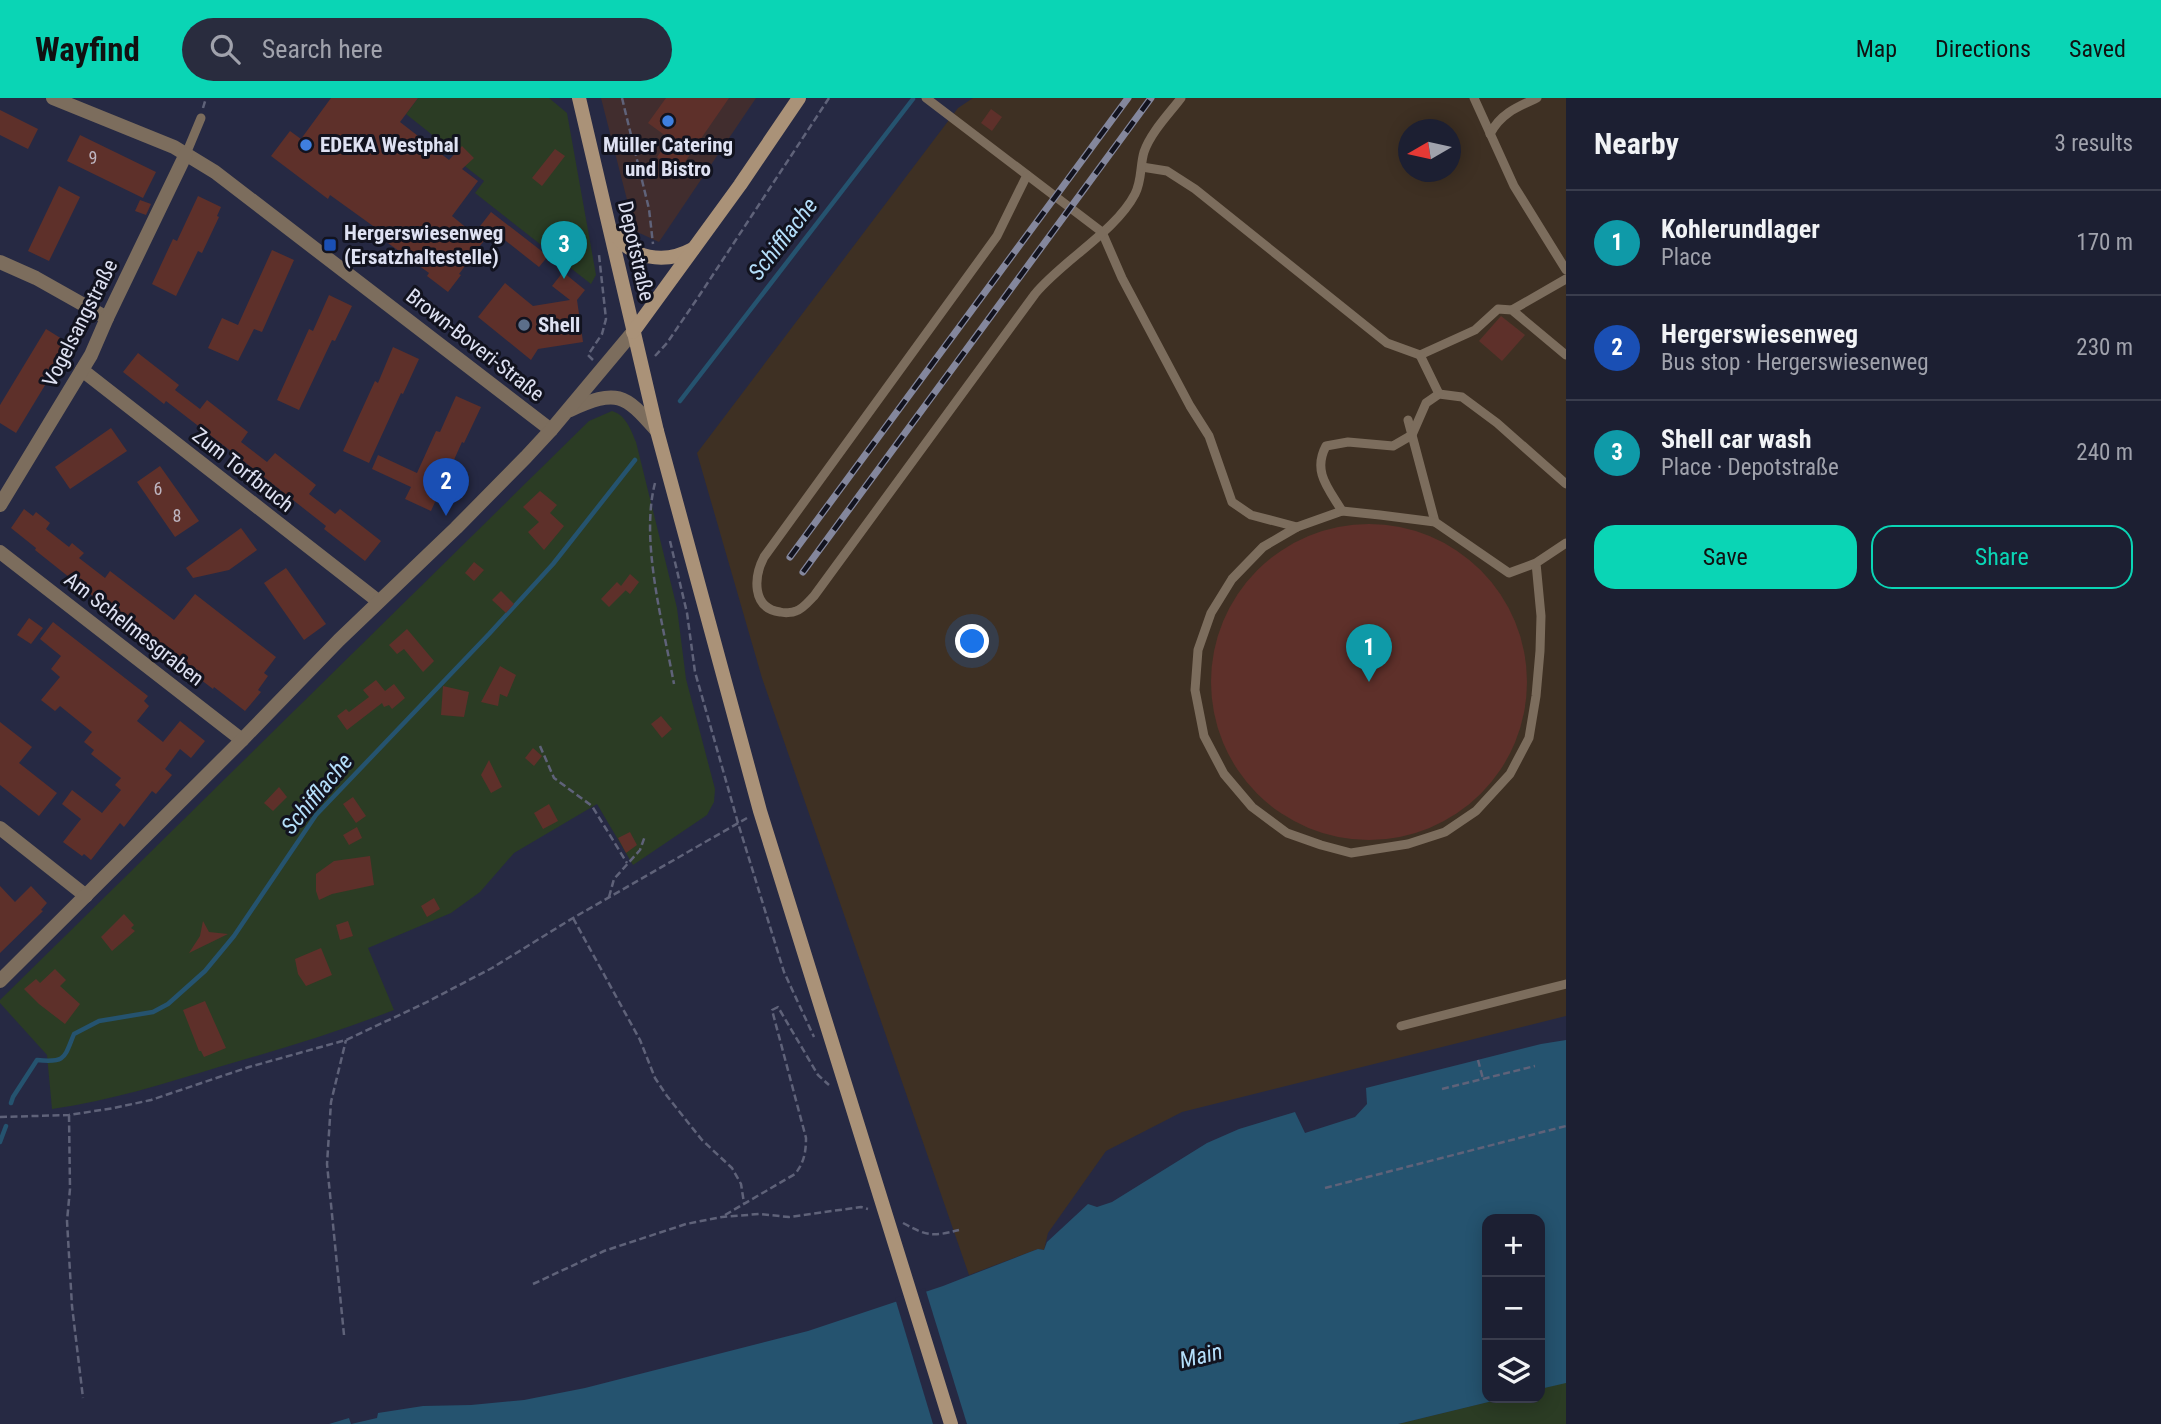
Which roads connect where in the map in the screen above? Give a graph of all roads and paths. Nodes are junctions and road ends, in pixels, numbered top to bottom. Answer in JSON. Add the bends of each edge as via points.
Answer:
{"nodes":[{"id":1,"x":53,"y":98,"type":"edge"},
{"id":2,"x":579,"y":98,"type":"edge"},
{"id":3,"x":622,"y":98,"type":"edge"},
{"id":4,"x":799,"y":98,"type":"edge"},
{"id":5,"x":829,"y":98,"type":"edge"},
{"id":6,"x":926,"y":98,"type":"edge"},
{"id":7,"x":1181,"y":98,"type":"edge"},
{"id":8,"x":1474,"y":98,"type":"edge"},
{"id":9,"x":1536,"y":98,"type":"edge"},
{"id":10,"x":201,"y":118,"type":"dead end"},
{"id":11,"x":1490,"y":134,"type":"junction"},
{"id":12,"x":186,"y":154,"type":"junction"},
{"id":13,"x":1142,"y":167,"type":"junction"},
{"id":14,"x":1027,"y":175,"type":"junction"},
{"id":15,"x":608,"y":220,"type":"junction"},
{"id":16,"x":1102,"y":232,"type":"junction"},
{"id":17,"x":697,"y":246,"type":"junction"},
{"id":18,"x":649,"y":258,"type":"junction"},
{"id":19,"x":0,"y":262,"type":"edge"},
{"id":20,"x":1566,"y":270,"type":"edge"},
{"id":21,"x":1566,"y":279,"type":"edge"},
{"id":22,"x":625,"y":295,"type":"junction"},
{"id":23,"x":606,"y":310,"type":"dead end"},
{"id":24,"x":1512,"y":310,"type":"junction"},
{"id":25,"x":107,"y":318,"type":"junction"},
{"id":26,"x":606,"y":319,"type":"junction"},
{"id":27,"x":633,"y":332,"type":"junction"},
{"id":28,"x":588,"y":355,"type":"dead end"},
{"id":29,"x":1420,"y":355,"type":"junction"},
{"id":30,"x":1566,"y":355,"type":"edge"},
{"id":31,"x":82,"y":370,"type":"junction"},
{"id":32,"x":643,"y":370,"type":"junction"},
{"id":33,"x":1438,"y":394,"type":"junction"},
{"id":34,"x":566,"y":412,"type":"junction"},
{"id":35,"x":1408,"y":420,"type":"dead end"},
{"id":36,"x":551,"y":430,"type":"junction"},
{"id":37,"x":657,"y":431,"type":"junction"},
{"id":38,"x":1412,"y":435,"type":"junction"},
{"id":39,"x":1566,"y":484,"type":"edge"},
{"id":40,"x":5,"y":486,"type":"edge"},
{"id":41,"x":658,"y":495,"type":"dead end"},
{"id":42,"x":0,"y":505,"type":"edge"},
{"id":43,"x":1342,"y":511,"type":"junction"},
{"id":44,"x":1434,"y":522,"type":"junction"},
{"id":45,"x":1297,"y":527,"type":"junction"},
{"id":46,"x":668,"y":532,"type":"dead end"},
{"id":47,"x":1566,"y":544,"type":"edge"},
{"id":48,"x":0,"y":552,"type":"edge"},
{"id":49,"x":1536,"y":563,"type":"junction"},
{"id":50,"x":378,"y":601,"type":"junction"},
{"id":51,"x":674,"y":684,"type":"dead end"},
{"id":52,"x":242,"y":740,"type":"junction"},
{"id":53,"x":540,"y":746,"type":"dead end"},
{"id":54,"x":738,"y":823,"type":"junction"},
{"id":55,"x":0,"y":828,"type":"edge"},
{"id":56,"x":645,"y":836,"type":"dead end"},
{"id":57,"x":627,"y":863,"type":"junction"},
{"id":58,"x":86,"y":896,"type":"junction"},
{"id":59,"x":609,"y":897,"type":"junction"},
{"id":60,"x":573,"y":918,"type":"junction"},
{"id":61,"x":0,"y":981,"type":"edge"},
{"id":62,"x":1566,"y":984,"type":"edge"},
{"id":63,"x":1401,"y":1026,"type":"dead end"},
{"id":64,"x":346,"y":1040,"type":"junction"},
{"id":65,"x":817,"y":1045,"type":"dead end"},
{"id":66,"x":1478,"y":1060,"type":"dead end"},
{"id":67,"x":1535,"y":1066,"type":"dead end"},
{"id":68,"x":827,"y":1076,"type":"dead end"},
{"id":69,"x":1483,"y":1079,"type":"junction"},
{"id":70,"x":1442,"y":1089,"type":"dead end"},
{"id":71,"x":69,"y":1115,"type":"junction"},
{"id":72,"x":0,"y":1117,"type":"edge"},
{"id":73,"x":1566,"y":1126,"type":"edge"},
{"id":74,"x":1325,"y":1188,"type":"dead end"},
{"id":75,"x":744,"y":1203,"type":"junction"},
{"id":76,"x":871,"y":1209,"type":"dead end"},
{"id":77,"x":722,"y":1217,"type":"junction"},
{"id":78,"x":902,"y":1222,"type":"dead end"},
{"id":79,"x":959,"y":1230,"type":"dead end"},
{"id":80,"x":533,"y":1284,"type":"dead end"},
{"id":81,"x":344,"y":1335,"type":"dead end"},
{"id":82,"x":83,"y":1398,"type":"dead end"},
{"id":83,"x":951,"y":1424,"type":"edge"}],
"edges":[{"from":1,"to":12,"type":"street","name":"Brown-Boveri-Straße"},
{"from":2,"to":15,"type":"main road","name":"Depotstraße"},
{"from":3,"to":18,"type":"path","via":[[653,232]]},
{"from":4,"to":17,"type":"main road"},
{"from":5,"to":32,"type":"path","via":[[667,343]]},
{"from":6,"to":14,"type":"lane"},
{"from":7,"to":13,"type":"lane","via":[[1148,143]]},
{"from":8,"to":11,"type":"lane"},
{"from":9,"to":11,"type":"lane","via":[[1507,112]]},
{"from":10,"to":12,"type":"lane"},
{"from":11,"to":20,"type":"lane","via":[[1514,186]]},
{"from":12,"to":25,"type":"street","name":"Vogelsangstraße"},
{"from":12,"to":36,"type":"street","name":"Brown-Boveri-Straße"},
{"from":13,"to":16,"type":"lane","via":[[1135,194]]},
{"from":13,"to":29,"type":"lane","via":[[1167,171],[1195,189],[1387,343]]},
{"from":14,"to":16,"type":"lane"},
{"from":14,"to":16,"type":"lane","via":[[997,236],[764,557],[756,584],[758,596],[772,611],[796,612],[814,596],[1035,294]]},
{"from":15,"to":18,"type":"main road","via":[[624,245]]},
{"from":15,"to":22,"type":"main road","name":"Depotstraße"},
{"from":16,"to":45,"type":"lane","via":[[1122,278],[1209,436],[1232,502],[1251,515]]},
{"from":17,"to":18,"type":"main road","via":[[674,257]]},
{"from":17,"to":27,"type":"main road"},
{"from":18,"to":22,"type":"path","via":[[641,278]]},
{"from":19,"to":25,"type":"street"},
{"from":21,"to":24,"type":"lane"},
{"from":22,"to":26,"type":"path"},
{"from":22,"to":27,"type":"main road","name":"Depotstraße"},
{"from":23,"to":26,"type":"path"},
{"from":24,"to":29,"type":"lane","via":[[1498,309],[1475,330]]},
{"from":24,"to":30,"type":"lane"},
{"from":25,"to":31,"type":"street","name":"Vogelsangstraße"},
{"from":26,"to":28,"type":"path"},
{"from":27,"to":32,"type":"main road","name":"Depotstraße"},
{"from":27,"to":34,"type":"street"},
{"from":29,"to":33,"type":"lane"},
{"from":31,"to":40,"type":"street","name":"Vogelsangstraße"},
{"from":31,"to":50,"type":"street","name":"Zum Torfbruch"},
{"from":32,"to":37,"type":"main road","name":"Depotstraße"},
{"from":33,"to":38,"type":"lane","via":[[1426,403]]},
{"from":33,"to":39,"type":"lane","via":[[1462,397]]},
{"from":34,"to":36,"type":"street"},
{"from":34,"to":37,"type":"street","via":[[597,399],[616,397],[635,408]]},
{"from":35,"to":38,"type":"lane"},
{"from":36,"to":50,"type":"street"},
{"from":37,"to":83,"type":"main road","name":"Depotstraße","via":[[760,811]]},
{"from":38,"to":43,"type":"lane","via":[[1394,446],[1348,442],[1326,446],[1320,459],[1323,479]]},
{"from":38,"to":44,"type":"lane"},
{"from":40,"to":42,"type":"street","name":"Vogelsangstraße"},
{"from":41,"to":51,"type":"path","via":[[655,482],[649,528]]},
{"from":43,"to":44,"type":"lane"},
{"from":43,"to":45,"type":"lane"},
{"from":44,"to":49,"type":"lane","via":[[1509,573]]},
{"from":45,"to":49,"type":"lane","via":[[1263,547],[1232,579],[1211,613],[1198,650],[1195,690],[1204,736],[1224,774],[1252,807],[1287,833],[1351,853],[1408,844],[1446,832],[1476,811],[1510,774],[1529,738],[1536,696],[1541,616]]},
{"from":46,"to":54,"type":"path","via":[[695,672]]},
{"from":47,"to":49,"type":"lane"},
{"from":48,"to":52,"type":"street","name":"Am Schelmesgraben"},
{"from":50,"to":52,"type":"street"},
{"from":52,"to":58,"type":"street"},
{"from":53,"to":57,"type":"path","via":[[554,778],[592,806]]},
{"from":54,"to":59,"type":"path"},
{"from":54,"to":65,"type":"path","via":[[785,972]]},
{"from":55,"to":58,"type":"street"},
{"from":56,"to":57,"type":"path","via":[[640,850]]},
{"from":57,"to":59,"type":"path","via":[[614,879]]},
{"from":58,"to":61,"type":"street"},
{"from":59,"to":60,"type":"path"},
{"from":60,"to":64,"type":"path","via":[[458,986]]},
{"from":60,"to":75,"type":"path","via":[[640,1040],[655,1078],[702,1140],[732,1168]]},
{"from":62,"to":63,"type":"lane"},
{"from":64,"to":71,"type":"path","via":[[151,1100]]},
{"from":64,"to":81,"type":"path","via":[[331,1102],[327,1164]]},
{"from":66,"to":69,"type":"path"},
{"from":67,"to":69,"type":"path"},
{"from":68,"to":75,"type":"path","via":[[830,1086],[818,1075],[778,1007],[772,1010],[806,1152],[795,1174]]},
{"from":69,"to":70,"type":"path"},
{"from":71,"to":72,"type":"path"},
{"from":71,"to":82,"type":"path","via":[[67,1221]]},
{"from":73,"to":74,"type":"path"},
{"from":75,"to":77,"type":"path"},
{"from":76,"to":77,"type":"path","via":[[789,1217]]},
{"from":77,"to":80,"type":"path","via":[[604,1251]]},
{"from":78,"to":79,"type":"path","via":[[923,1234]]}]}
